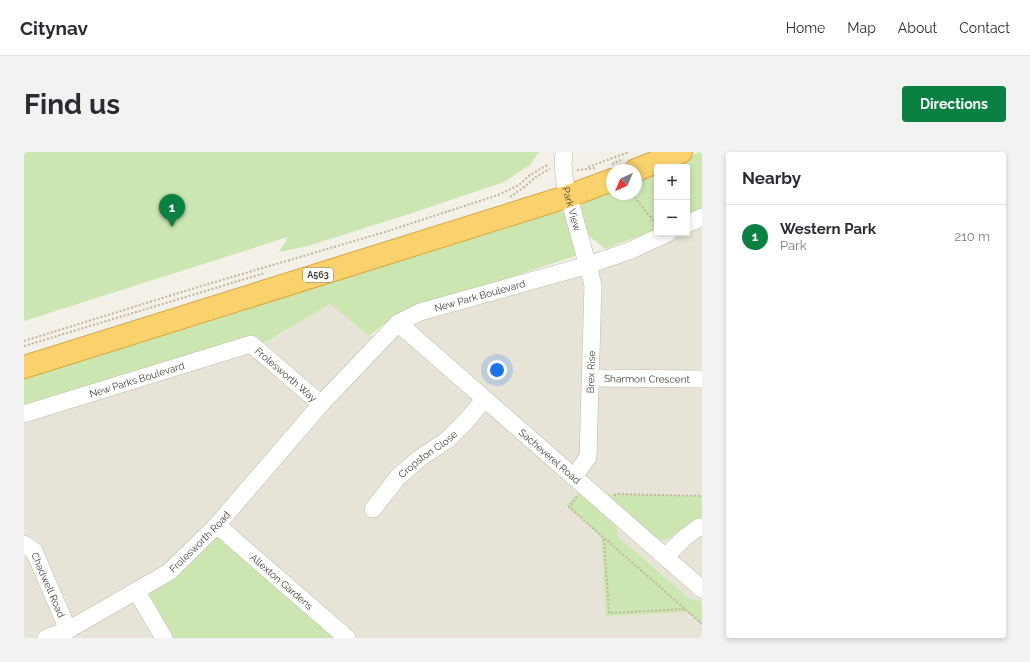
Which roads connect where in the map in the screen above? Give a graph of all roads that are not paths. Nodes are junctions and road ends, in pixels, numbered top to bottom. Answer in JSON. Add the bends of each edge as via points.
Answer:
{"nodes":[{"id":1,"x":681,"y":152,"type":"edge"},
{"id":2,"x":564,"y":159,"type":"edge"},
{"id":3,"x":632,"y":164,"type":"edge"},
{"id":4,"x":606,"y":171,"type":"edge"},
{"id":5,"x":569,"y":196,"type":"junction"},
{"id":6,"x":702,"y":217,"type":"edge"},
{"id":7,"x":690,"y":223,"type":"edge"},
{"id":8,"x":662,"y":236,"type":"edge"},
{"id":9,"x":588,"y":264,"type":"junction"},
{"id":10,"x":398,"y":323,"type":"junction"},
{"id":11,"x":250,"y":344,"type":"joint"},
{"id":12,"x":24,"y":367,"type":"edge"},
{"id":13,"x":591,"y":378,"type":"junction"},
{"id":14,"x":702,"y":379,"type":"edge"},
{"id":15,"x":484,"y":400,"type":"junction"},
{"id":16,"x":321,"y":404,"type":"junction"},
{"id":17,"x":24,"y":414,"type":"edge"},
{"id":18,"x":580,"y":482,"type":"junction"},
{"id":19,"x":373,"y":509,"type":"dead end"},
{"id":20,"x":217,"y":525,"type":"junction"},
{"id":21,"x":702,"y":527,"type":"edge"},
{"id":22,"x":24,"y":544,"type":"edge"},
{"id":23,"x":666,"y":556,"type":"junction"},
{"id":24,"x":702,"y":589,"type":"edge"},
{"id":25,"x":136,"y":592,"type":"junction"},
{"id":26,"x":68,"y":630,"type":"junction"},
{"id":27,"x":46,"y":638,"type":"edge"},
{"id":28,"x":164,"y":638,"type":"edge"},
{"id":29,"x":347,"y":638,"type":"edge"}],
"edges":[{"from":1,"to":3,"type":"highway"},
{"from":2,"to":5,"type":"street","name":"Park View","via":[[565,183]]},
{"from":4,"to":5,"type":"highway","number":"A563"},
{"from":5,"to":9,"type":"street","name":"Park View"},
{"from":5,"to":12,"type":"highway","number":"A563"},
{"from":6,"to":7,"type":"street"},
{"from":8,"to":9,"type":"street","name":"New Park Boulevard","via":[[629,251]]},
{"from":9,"to":10,"type":"street","name":"New Park Boulevard","via":[[420,312]]},
{"from":9,"to":13,"type":"street","name":"Brex Rise","via":[[593,285]]},
{"from":10,"to":15,"type":"street","name":"Sacheverel Road"},
{"from":10,"to":16,"type":"street","name":"New Park Boulevard"},
{"from":11,"to":16,"type":"street","name":"Frolesworth Way"},
{"from":11,"to":17,"type":"street","name":"New Parks Boulevard"},
{"from":13,"to":14,"type":"street","name":"Sharmon Crescent"},
{"from":13,"to":18,"type":"street","name":"Brex Rise","via":[[588,457]]},
{"from":15,"to":18,"type":"street","name":"Sacheverel Road"},
{"from":15,"to":19,"type":"street","name":"Cropston Close","via":[[447,440],[398,477]]},
{"from":16,"to":20,"type":"street","name":"Frolesworth Road"},
{"from":18,"to":23,"type":"street","name":"Sacheverel Road"},
{"from":20,"to":25,"type":"street","name":"Frolesworth Road","via":[[169,572]]},
{"from":20,"to":29,"type":"street","name":"Allexton Gardens"},
{"from":21,"to":23,"type":"street","via":[[683,539]]},
{"from":22,"to":26,"type":"street","name":"Chadwell Road","via":[[34,551]]},
{"from":23,"to":24,"type":"street","name":"Sacheverel Road"},
{"from":25,"to":26,"type":"street","name":"Frolesworth Road"},
{"from":25,"to":28,"type":"street"},
{"from":26,"to":27,"type":"street","name":"Frolesworth Road"}]}
